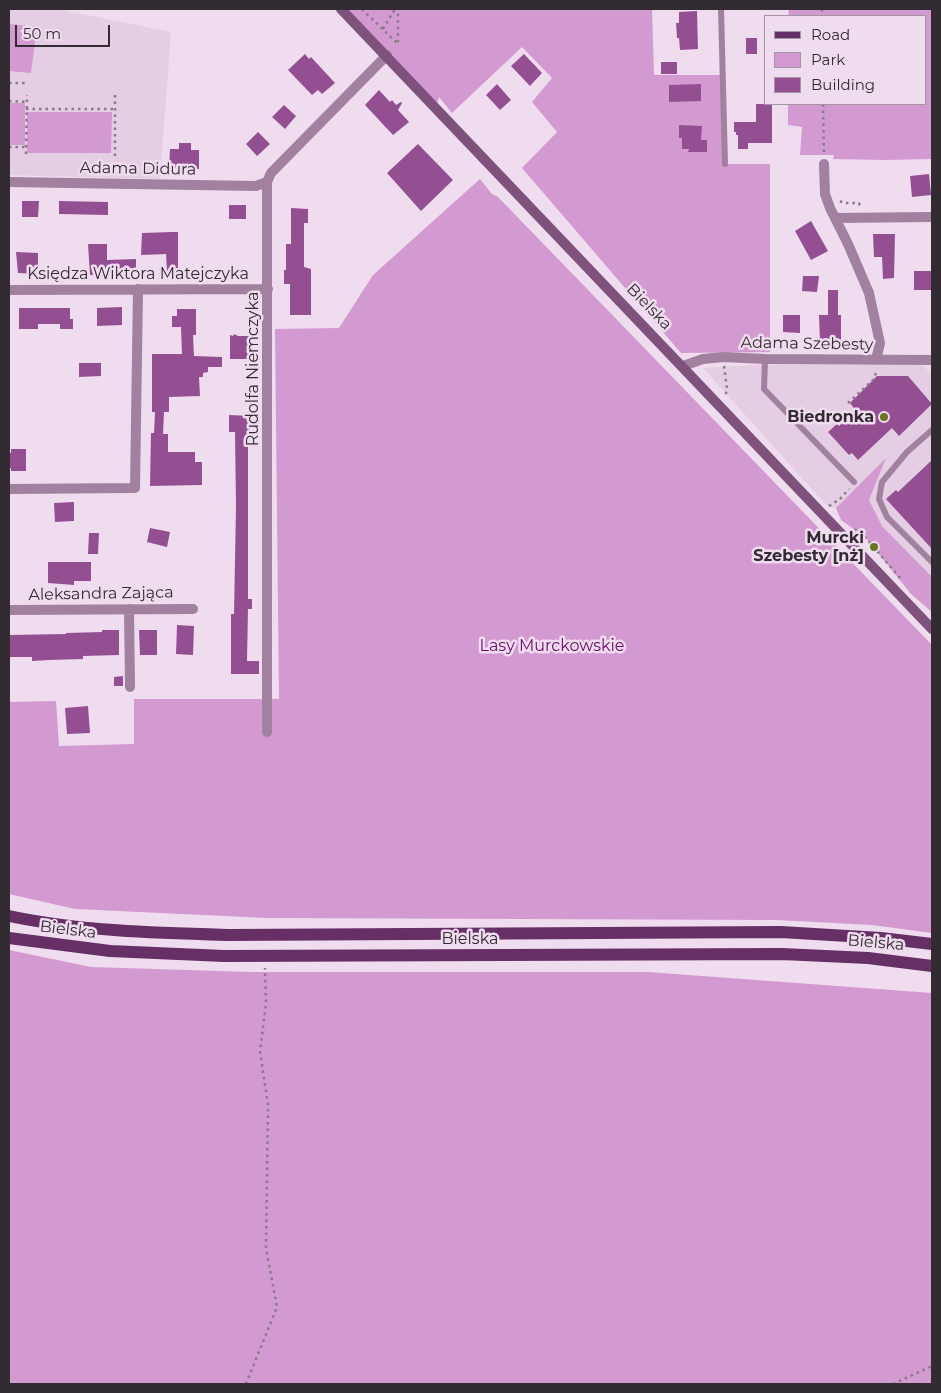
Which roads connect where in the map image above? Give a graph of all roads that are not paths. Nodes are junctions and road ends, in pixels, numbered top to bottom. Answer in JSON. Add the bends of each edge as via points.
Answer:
{"nodes":[{"id":1,"x":341,"y":9,"type":"edge"},
{"id":2,"x":722,"y":9,"type":"edge"},
{"id":3,"x":387,"y":55,"type":"junction"},
{"id":4,"x":725,"y":164,"type":"dead end"},
{"id":5,"x":824,"y":164,"type":"road end"},
{"id":6,"x":9,"y":182,"type":"edge"},
{"id":7,"x":267,"y":182,"type":"junction"},
{"id":8,"x":932,"y":217,"type":"edge"},
{"id":9,"x":835,"y":218,"type":"junction"},
{"id":10,"x":138,"y":289,"type":"junction"},
{"id":11,"x":268,"y":289,"type":"junction"},
{"id":12,"x":9,"y":290,"type":"edge"},
{"id":13,"x":765,"y":360,"type":"junction"},
{"id":14,"x":876,"y":360,"type":"junction"},
{"id":15,"x":932,"y":360,"type":"edge"},
{"id":16,"x":683,"y":366,"type":"junction"},
{"id":17,"x":932,"y":430,"type":"edge"},
{"id":18,"x":854,"y":482,"type":"road end"},
{"id":19,"x":9,"y":489,"type":"edge"},
{"id":20,"x":932,"y":562,"type":"edge"},
{"id":21,"x":129,"y":609,"type":"junction"},
{"id":22,"x":193,"y":609,"type":"dead end"},
{"id":23,"x":9,"y":610,"type":"edge"},
{"id":24,"x":932,"y":629,"type":"edge"},
{"id":25,"x":130,"y":687,"type":"dead end"},
{"id":26,"x":267,"y":732,"type":"dead end"},
{"id":27,"x":9,"y":916,"type":"edge"},
{"id":28,"x":9,"y":938,"type":"edge"},
{"id":29,"x":932,"y":944,"type":"edge"},
{"id":30,"x":932,"y":966,"type":"edge"}],
"edges":[{"from":1,"to":3,"type":"street","name":"Bielska"},
{"from":2,"to":4,"type":"lane"},
{"from":3,"to":7,"type":"street","via":[[271,173]]},
{"from":3,"to":16,"type":"street","name":"Bielska"},
{"from":5,"to":9,"type":"street","via":[[825,194]]},
{"from":6,"to":7,"type":"street","name":"Adama Didura","via":[[256,186]]},
{"from":7,"to":11,"type":"street","name":"Rudolfa Niemczyka"},
{"from":8,"to":9,"type":"street"},
{"from":9,"to":14,"type":"street","via":[[869,293],[880,343]]},
{"from":10,"to":11,"type":"street","name":"Księdza Wiktora Matejczyka"},
{"from":10,"to":12,"type":"street","name":"Księdza Wiktora Matejczyka"},
{"from":10,"to":19,"type":"street","via":[[135,488]]},
{"from":11,"to":26,"type":"street","name":"Rudolfa Niemczyka"},
{"from":13,"to":14,"type":"street","name":"Adama Szebesty"},
{"from":13,"to":16,"type":"street","name":"Adama Szebesty","via":[[723,357]]},
{"from":13,"to":18,"type":"lane","via":[[764,389]]},
{"from":14,"to":15,"type":"street","name":"Adama Szebesty"},
{"from":16,"to":24,"type":"street","name":"Bielska"},
{"from":17,"to":20,"type":"lane","via":[[907,452],[882,482],[879,499],[886,518]]},
{"from":21,"to":22,"type":"street","name":"Aleksandra Zająca"},
{"from":21,"to":23,"type":"street","name":"Aleksandra Zająca"},
{"from":21,"to":25,"type":"street"},
{"from":27,"to":29,"type":"main road","name":"Bielska","via":[[122,931],[183,934],[781,932]]},
{"from":28,"to":30,"type":"main road","name":"Bielska","via":[[110,951],[188,955],[782,954],[868,958]]}]}
